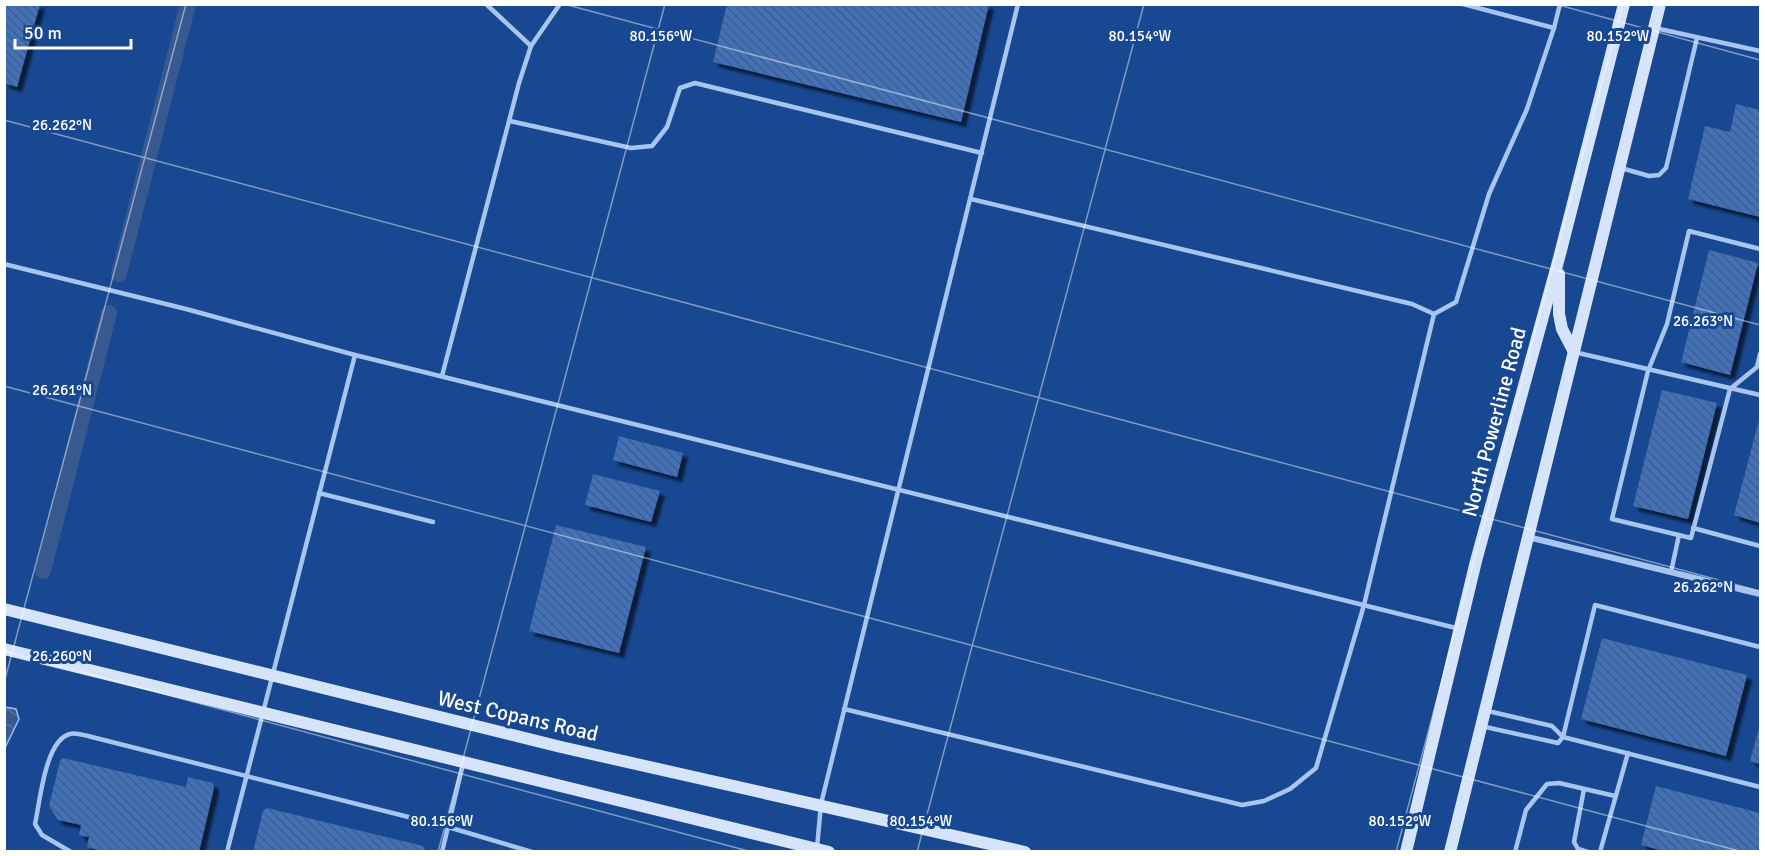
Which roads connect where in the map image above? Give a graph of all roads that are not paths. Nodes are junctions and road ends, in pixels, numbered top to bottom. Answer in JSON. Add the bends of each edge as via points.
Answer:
{"nodes":[{"id":1,"x":486,"y":4,"type":"edge"},
{"id":2,"x":560,"y":4,"type":"edge"},
{"id":3,"x":1018,"y":4,"type":"edge"},
{"id":4,"x":1463,"y":4,"type":"edge"},
{"id":5,"x":1560,"y":4,"type":"edge"},
{"id":6,"x":1624,"y":4,"type":"edge"},
{"id":7,"x":1660,"y":4,"type":"edge"},
{"id":8,"x":1481,"y":7,"type":"edge"},
{"id":9,"x":1554,"y":28,"type":"junction"},
{"id":10,"x":1655,"y":28,"type":"junction"},
{"id":11,"x":1697,"y":38,"type":"junction"},
{"id":12,"x":531,"y":46,"type":"junction"},
{"id":13,"x":1761,"y":51,"type":"edge"},
{"id":14,"x":510,"y":121,"type":"junction"},
{"id":15,"x":982,"y":153,"type":"junction"},
{"id":16,"x":1620,"y":168,"type":"junction"},
{"id":17,"x":971,"y":199,"type":"junction"},
{"id":18,"x":1761,"y":249,"type":"edge"},
{"id":19,"x":1559,"y":258,"type":"junction"},
{"id":20,"x":4,"y":264,"type":"edge"},
{"id":21,"x":1434,"y":314,"type":"junction"},
{"id":22,"x":1574,"y":352,"type":"junction"},
{"id":23,"x":1761,"y":354,"type":"edge"},
{"id":24,"x":355,"y":355,"type":"junction"},
{"id":25,"x":1648,"y":370,"type":"junction"},
{"id":26,"x":442,"y":376,"type":"junction"},
{"id":27,"x":1730,"y":388,"type":"junction"},
{"id":28,"x":1761,"y":395,"type":"edge"},
{"id":29,"x":899,"y":490,"type":"junction"},
{"id":30,"x":320,"y":493,"type":"junction"},
{"id":31,"x":433,"y":522,"type":"dead end"},
{"id":32,"x":1693,"y":528,"type":"junction"},
{"id":33,"x":1679,"y":535,"type":"junction"},
{"id":34,"x":1528,"y":537,"type":"junction"},
{"id":35,"x":1761,"y":546,"type":"edge"},
{"id":36,"x":1671,"y":572,"type":"junction"},
{"id":37,"x":1761,"y":594,"type":"edge"},
{"id":38,"x":1364,"y":604,"type":"junction"},
{"id":39,"x":4,"y":609,"type":"edge"},
{"id":40,"x":1460,"y":629,"type":"junction"},
{"id":41,"x":1761,"y":647,"type":"edge"},
{"id":42,"x":4,"y":649,"type":"edge"},
{"id":43,"x":273,"y":677,"type":"junction"},
{"id":44,"x":844,"y":709,"type":"junction"},
{"id":45,"x":1485,"y":710,"type":"junction"},
{"id":46,"x":264,"y":712,"type":"junction"},
{"id":47,"x":1481,"y":726,"type":"junction"},
{"id":48,"x":1563,"y":737,"type":"junction"},
{"id":49,"x":1628,"y":753,"type":"junction"},
{"id":50,"x":463,"y":762,"type":"junction"},
{"id":51,"x":246,"y":775,"type":"junction"},
{"id":52,"x":1761,"y":787,"type":"edge"},
{"id":53,"x":1584,"y":789,"type":"junction"},
{"id":54,"x":1615,"y":796,"type":"junction"},
{"id":55,"x":820,"y":804,"type":"junction"},
{"id":56,"x":448,"y":826,"type":"junction"},
{"id":57,"x":821,"y":851,"type":"edge"},
{"id":58,"x":71,"y":852,"type":"edge"},
{"id":59,"x":227,"y":852,"type":"edge"},
{"id":60,"x":442,"y":852,"type":"edge"},
{"id":61,"x":532,"y":852,"type":"edge"},
{"id":62,"x":1025,"y":852,"type":"edge"},
{"id":63,"x":1406,"y":852,"type":"edge"},
{"id":64,"x":1450,"y":852,"type":"edge"},
{"id":65,"x":1515,"y":852,"type":"edge"},
{"id":66,"x":1588,"y":852,"type":"edge"},
{"id":67,"x":1600,"y":852,"type":"edge"}],
"edges":[{"from":1,"to":12,"type":"lane"},
{"from":2,"to":12,"type":"lane"},
{"from":3,"to":15,"type":"lane"},
{"from":4,"to":8,"type":"lane"},
{"from":5,"to":9,"type":"lane"},
{"from":6,"to":19,"type":"main road","name":"North Powerline Road"},
{"from":7,"to":10,"type":"main road"},
{"from":8,"to":9,"type":"lane"},
{"from":9,"to":21,"type":"lane","via":[[1527,109],[1489,194],[1456,302]]},
{"from":10,"to":11,"type":"lane"},
{"from":10,"to":16,"type":"main road"},
{"from":11,"to":13,"type":"lane"},
{"from":11,"to":16,"type":"lane","via":[[1666,168],[1659,175],[1649,176]]},
{"from":12,"to":14,"type":"lane"},
{"from":14,"to":15,"type":"lane","via":[[631,148],[652,146],[667,127],[680,88],[695,82]]},
{"from":14,"to":26,"type":"lane"},
{"from":15,"to":17,"type":"lane"},
{"from":16,"to":22,"type":"main road"},
{"from":17,"to":21,"type":"lane","via":[[1412,304]]},
{"from":17,"to":29,"type":"lane"},
{"from":18,"to":25,"type":"lane","via":[[1689,231],[1667,324]]},
{"from":19,"to":22,"type":"main road","via":[[1559,314]]},
{"from":19,"to":40,"type":"main road","name":"North Powerline Road"},
{"from":20,"to":24,"type":"lane"},
{"from":21,"to":38,"type":"lane"},
{"from":22,"to":25,"type":"lane"},
{"from":22,"to":34,"type":"main road"},
{"from":23,"to":27,"type":"lane","via":[[1758,367]]},
{"from":24,"to":26,"type":"lane"},
{"from":24,"to":30,"type":"lane"},
{"from":25,"to":27,"type":"lane"},
{"from":25,"to":33,"type":"lane","via":[[1612,519]]},
{"from":26,"to":29,"type":"lane"},
{"from":27,"to":28,"type":"lane"},
{"from":27,"to":32,"type":"lane"},
{"from":29,"to":38,"type":"lane"},
{"from":29,"to":44,"type":"lane"},
{"from":30,"to":31,"type":"lane"},
{"from":30,"to":43,"type":"lane"},
{"from":32,"to":33,"type":"lane","via":[[1691,538]]},
{"from":32,"to":35,"type":"lane"},
{"from":33,"to":36,"type":"lane"},
{"from":34,"to":36,"type":"street"},
{"from":34,"to":45,"type":"main road"},
{"from":36,"to":37,"type":"street"},
{"from":38,"to":40,"type":"lane"},
{"from":38,"to":44,"type":"lane","via":[[1316,768],[1290,789],[1264,801],[1242,805]]},
{"from":39,"to":43,"type":"main road","name":"West Copans Road"},
{"from":40,"to":63,"type":"main road","name":"North Powerline Road"},
{"from":41,"to":48,"type":"lane","via":[[1595,605]]},
{"from":42,"to":46,"type":"main road"},
{"from":43,"to":46,"type":"lane"},
{"from":43,"to":55,"type":"main road","name":"West Copans Road","via":[[561,747]]},
{"from":44,"to":55,"type":"lane"},
{"from":45,"to":47,"type":"main road"},
{"from":45,"to":48,"type":"lane","via":[[1552,726]]},
{"from":46,"to":50,"type":"main road"},
{"from":46,"to":51,"type":"lane"},
{"from":47,"to":48,"type":"lane","via":[[1558,743]]},
{"from":47,"to":64,"type":"main road"},
{"from":48,"to":49,"type":"lane"},
{"from":49,"to":52,"type":"lane"},
{"from":49,"to":54,"type":"lane"},
{"from":50,"to":56,"type":"lane"},
{"from":50,"to":57,"type":"main road"},
{"from":51,"to":56,"type":"lane"},
{"from":51,"to":58,"type":"lane","via":[[71,733],[51,751],[35,824],[42,835]]},
{"from":51,"to":59,"type":"lane"},
{"from":53,"to":54,"type":"lane"},
{"from":53,"to":65,"type":"lane","via":[[1547,784],[1526,810]]},
{"from":53,"to":66,"type":"lane","via":[[1574,842],[1578,849]]},
{"from":54,"to":67,"type":"lane"},
{"from":55,"to":57,"type":"lane"},
{"from":55,"to":62,"type":"main road","name":"West Copans Road"},
{"from":56,"to":60,"type":"lane"},
{"from":56,"to":61,"type":"lane"}]}
